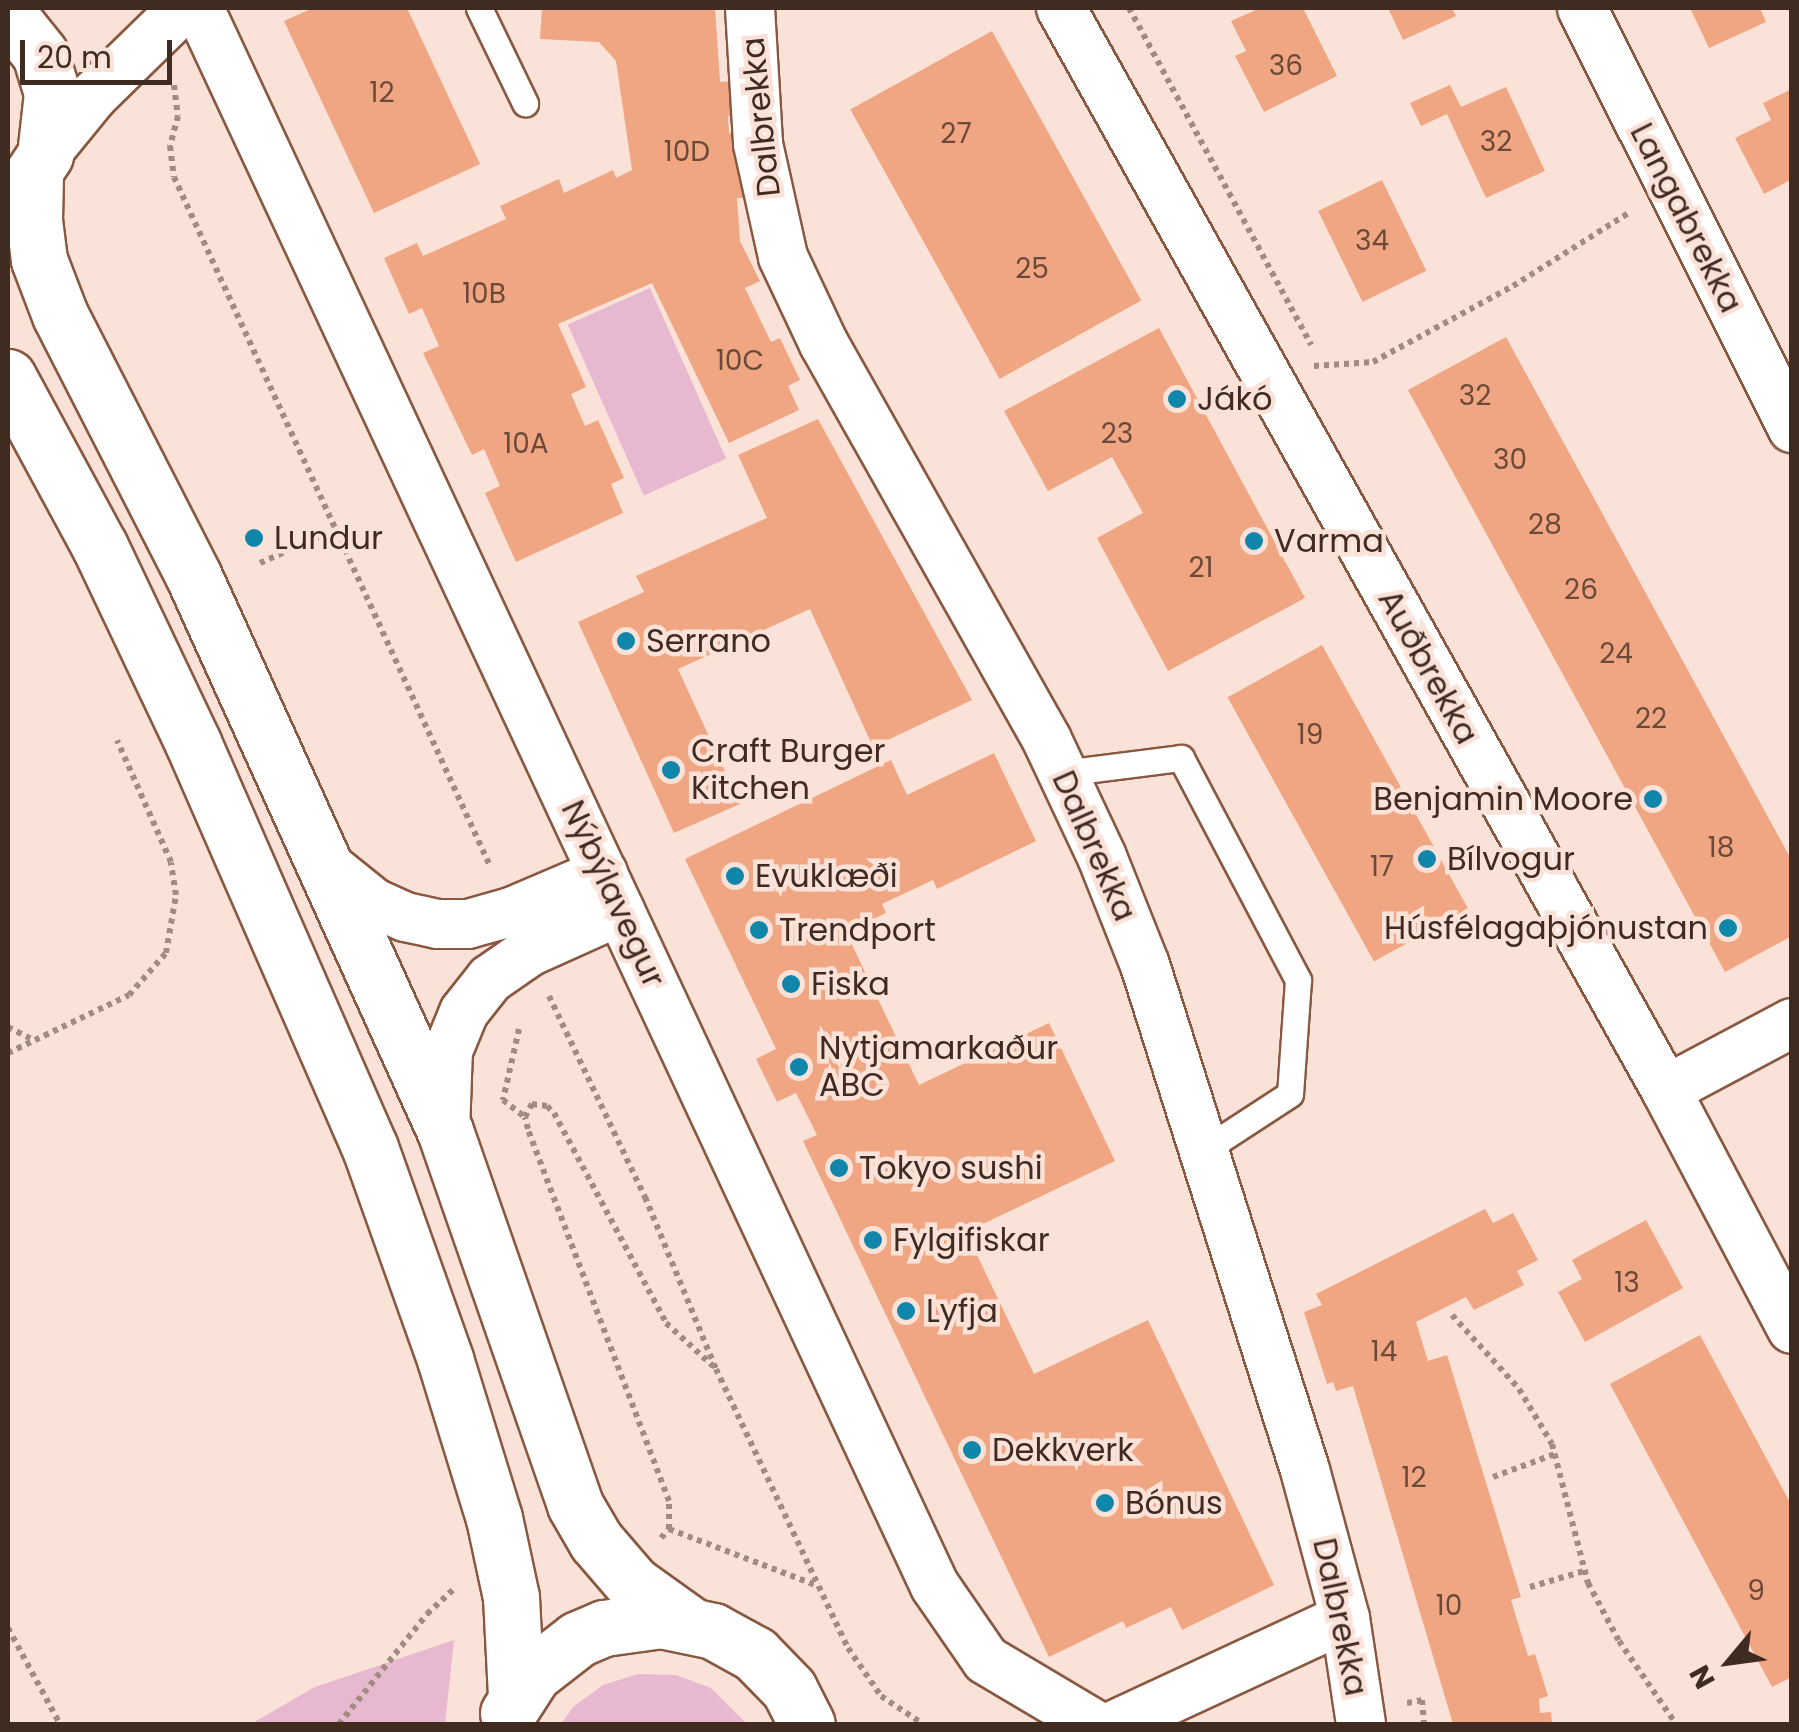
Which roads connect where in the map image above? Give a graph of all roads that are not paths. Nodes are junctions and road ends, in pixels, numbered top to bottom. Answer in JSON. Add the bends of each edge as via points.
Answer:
{"nodes":[{"id":1,"x":184,"y":8,"type":"edge"},
{"id":2,"x":199,"y":8,"type":"edge"},
{"id":3,"x":479,"y":8,"type":"edge"},
{"id":4,"x":750,"y":8,"type":"edge"},
{"id":5,"x":1061,"y":8,"type":"edge"},
{"id":6,"x":1582,"y":8,"type":"edge"},
{"id":7,"x":8,"y":14,"type":"edge"},
{"id":8,"x":524,"y":103,"type":"dead end"},
{"id":9,"x":29,"y":180,"type":"edge"},
{"id":10,"x":8,"y":376,"type":"edge"},
{"id":11,"x":1792,"y":428,"type":"edge"},
{"id":12,"x":1062,"y":773,"type":"junction"},
{"id":13,"x":328,"y":866,"type":"junction"},
{"id":14,"x":611,"y":892,"type":"junction"},
{"id":15,"x":1792,"y":1023,"type":"edge"},
{"id":16,"x":1666,"y":1090,"type":"junction"},
{"id":17,"x":445,"y":1131,"type":"junction"},
{"id":18,"x":1204,"y":1150,"type":"junction"},
{"id":19,"x":1792,"y":1329,"type":"edge"},
{"id":20,"x":1345,"y":1618,"type":"junction"},
{"id":21,"x":689,"y":1624,"type":"junction"},
{"id":22,"x":509,"y":1711,"type":"edge"},
{"id":23,"x":810,"y":1720,"type":"edge"},
{"id":24,"x":1094,"y":1724,"type":"edge"},
{"id":25,"x":1117,"y":1724,"type":"edge"},
{"id":26,"x":1362,"y":1724,"type":"edge"}],
"edges":[{"from":1,"to":9,"type":"street","via":[[94,95]]},
{"from":2,"to":14,"type":"street","name":"Nýbýlavegur"},
{"from":3,"to":8,"type":"lane"},
{"from":4,"to":12,"type":"street","name":"Dalbrekka","via":[[767,200],[795,287]]},
{"from":5,"to":16,"type":"street","name":"Auðbrekka"},
{"from":6,"to":11,"type":"street","name":"Langabrekka"},
{"from":7,"to":9,"type":"main road","via":[[40,54],[52,93]]},
{"from":9,"to":13,"type":"main road","via":[[40,260],[60,316],[194,578]]},
{"from":10,"to":22,"type":"main road","via":[[185,726],[370,1148],[494,1518],[511,1597]]},
{"from":12,"to":18,"type":"street","name":"Dalbrekka","via":[[1145,966]]},
{"from":12,"to":18,"type":"lane","via":[[1181,758],[1298,980],[1290,1094]]},
{"from":13,"to":14,"type":"street","via":[[374,903],[437,924],[468,924]]},
{"from":13,"to":17,"type":"main road"},
{"from":14,"to":17,"type":"street","via":[[490,979],[464,1012],[448,1050]]},
{"from":14,"to":24,"type":"street","name":"Nýbýlavegur","via":[[935,1586],[986,1660]]},
{"from":15,"to":16,"type":"street"},
{"from":16,"to":19,"type":"street","name":"Auðbrekka"},
{"from":17,"to":21,"type":"main road","via":[[574,1505],[633,1584]]},
{"from":18,"to":20,"type":"street","name":"Dalbrekka"},
{"from":20,"to":25,"type":"street"},
{"from":20,"to":26,"type":"street","name":"Dalbrekka"},
{"from":21,"to":22,"type":"main road","via":[[604,1628],[554,1655]]},
{"from":21,"to":23,"type":"main road","via":[[755,1654]]}]}
